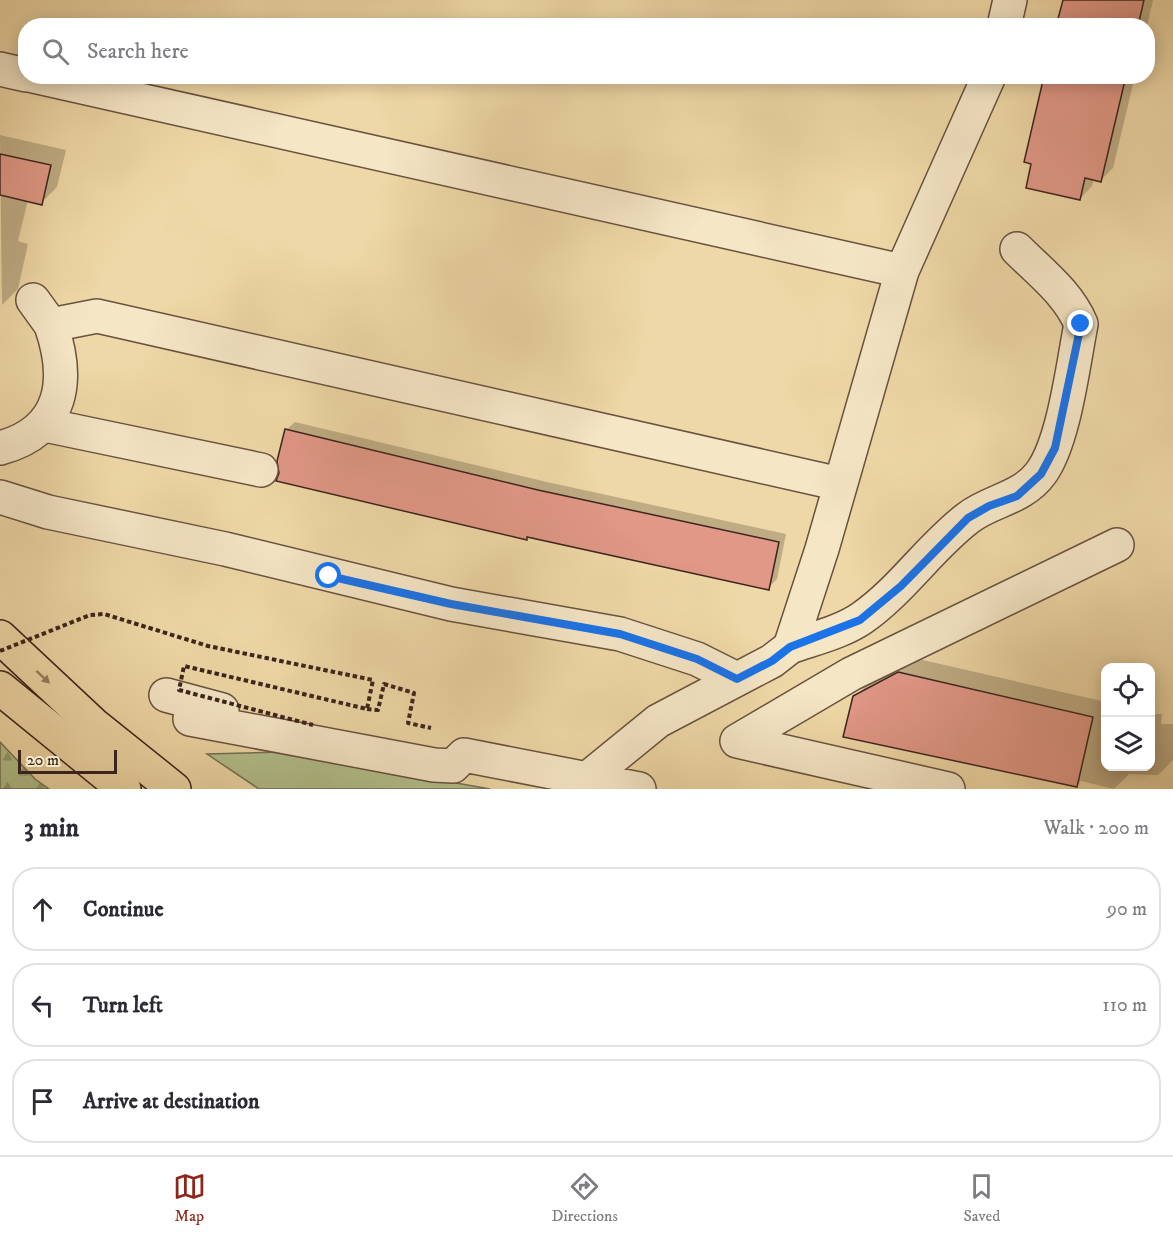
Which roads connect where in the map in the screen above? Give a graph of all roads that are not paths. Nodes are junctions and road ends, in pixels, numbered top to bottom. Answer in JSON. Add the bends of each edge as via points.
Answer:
{"nodes":[{"id":1,"x":1010,"y":0,"type":"edge"},
{"id":2,"x":1006,"y":18,"type":"edge"},
{"id":3,"x":0,"y":69,"type":"edge"},
{"id":4,"x":18,"y":73,"type":"edge"},
{"id":5,"x":69,"y":84,"type":"edge"},
{"id":6,"x":985,"y":84,"type":"edge"},
{"id":7,"x":1017,"y":249,"type":"dead end"},
{"id":8,"x":902,"y":271,"type":"junction"},
{"id":9,"x":45,"y":425,"type":"junction"},
{"id":10,"x":0,"y":448,"type":"edge"},
{"id":11,"x":261,"y":470,"type":"dead end"},
{"id":12,"x":840,"y":484,"type":"junction"},
{"id":13,"x":0,"y":497,"type":"edge"},
{"id":14,"x":1117,"y":545,"type":"dead end"},
{"id":15,"x":0,"y":637,"type":"edge"},
{"id":16,"x":790,"y":647,"type":"junction"},
{"id":17,"x":737,"y":679,"type":"junction"},
{"id":18,"x":0,"y":688,"type":"edge"},
{"id":19,"x":166,"y":695,"type":"dead end"},
{"id":20,"x":190,"y":719,"type":"dead end"},
{"id":21,"x":266,"y":734,"type":"junction"},
{"id":22,"x":588,"y":778,"type":"junction"},
{"id":23,"x":123,"y":789,"type":"edge"},
{"id":24,"x":174,"y":789,"type":"edge"},
{"id":25,"x":639,"y":789,"type":"edge"},
{"id":26,"x":948,"y":789,"type":"edge"}],
"edges":[{"from":1,"to":2,"type":"street"},
{"from":3,"to":4,"type":"street"},
{"from":5,"to":8,"type":"street"},
{"from":6,"to":8,"type":"street"},
{"from":7,"to":16,"type":"street","via":[[1060,291],[1081,324],[1055,448],[1041,474],[1017,496],[968,518],[901,586],[860,620]]},
{"from":8,"to":12,"type":"street"},
{"from":9,"to":10,"type":"street","via":[[17,444]]},
{"from":9,"to":11,"type":"street"},
{"from":9,"to":12,"type":"street","via":[[61,387],[61,354],[42,312],[97,316]]},
{"from":12,"to":16,"type":"street"},
{"from":13,"to":17,"type":"street","via":[[48,512],[225,549],[440,601],[620,634],[697,659]]},
{"from":14,"to":26,"type":"street","via":[[851,674],[737,741]]},
{"from":15,"to":24,"type":"main road","one_way":true,"via":[[93,724]]},
{"from":16,"to":17,"type":"street"},
{"from":17,"to":22,"type":"street","via":[[658,721]]},
{"from":18,"to":23,"type":"main road"},
{"from":19,"to":21,"type":"street","via":[[238,714]]},
{"from":20,"to":21,"type":"street"},
{"from":21,"to":22,"type":"street","via":[[434,765],[453,766],[464,755]]},
{"from":22,"to":25,"type":"street"}]}
